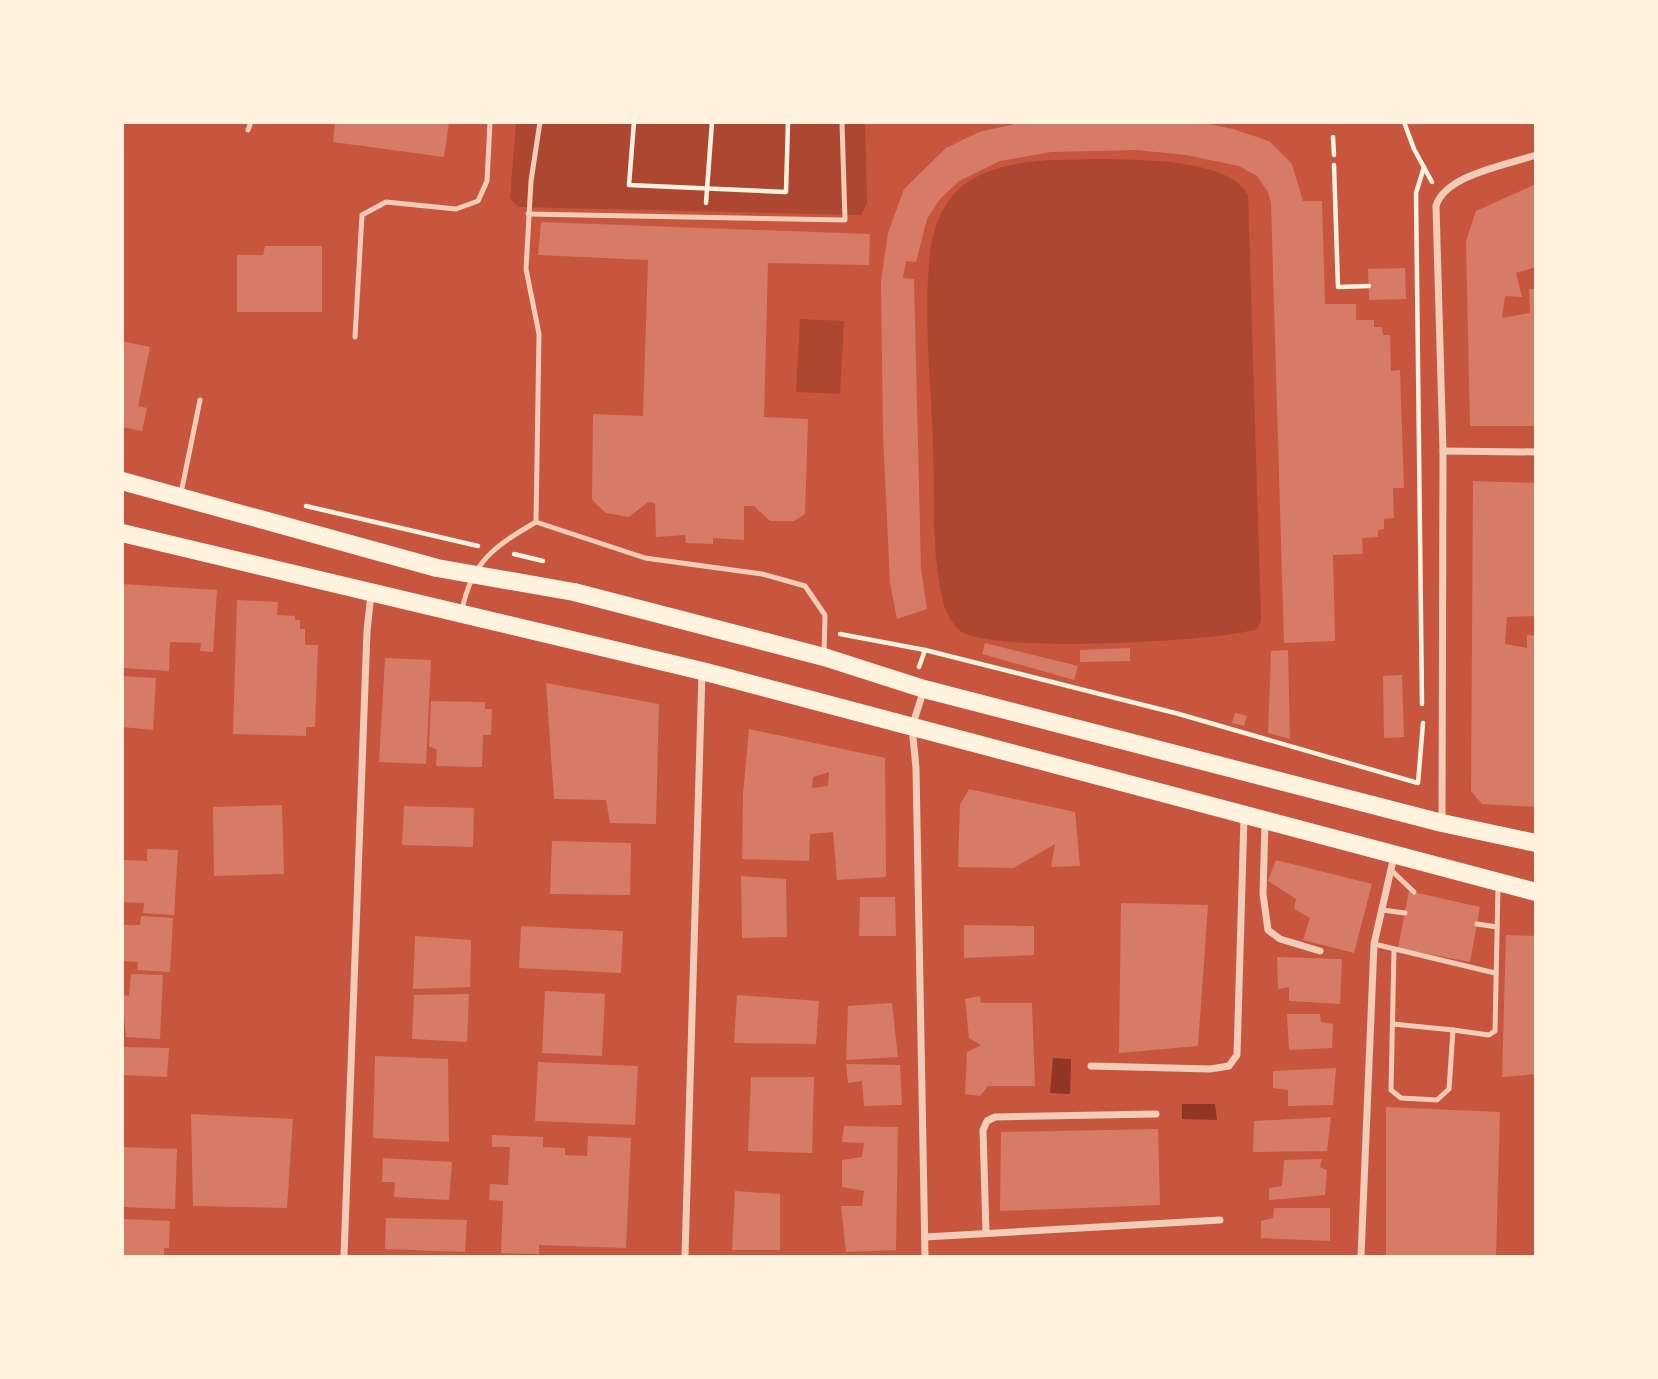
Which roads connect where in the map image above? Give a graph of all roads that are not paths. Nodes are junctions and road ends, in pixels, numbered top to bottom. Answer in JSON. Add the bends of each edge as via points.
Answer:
{"nodes":[{"id":1,"x":251,"y":122,"type":"edge"},
{"id":2,"x":489,"y":122,"type":"edge"},
{"id":3,"x":540,"y":122,"type":"edge"},
{"id":4,"x":842,"y":122,"type":"edge"},
{"id":5,"x":248,"y":130,"type":"dead end"},
{"id":6,"x":1535,"y":155,"type":"edge"},
{"id":7,"x":528,"y":214,"type":"junction"},
{"id":8,"x":355,"y":337,"type":"dead end"},
{"id":9,"x":200,"y":400,"type":"dead end"},
{"id":10,"x":1443,"y":451,"type":"junction"},
{"id":11,"x":1535,"y":452,"type":"edge"},
{"id":12,"x":122,"y":481,"type":"edge"},
{"id":13,"x":180,"y":497,"type":"junction"},
{"id":14,"x":536,"y":522,"type":"junction"},
{"id":15,"x":122,"y":534,"type":"edge"},
{"id":16,"x":472,"y":575,"type":"junction"},
{"id":17,"x":371,"y":594,"type":"junction"},
{"id":18,"x":461,"y":615,"type":"junction"},
{"id":19,"x":824,"y":657,"type":"junction"},
{"id":20,"x":702,"y":671,"type":"junction"},
{"id":21,"x":919,"y":687,"type":"junction"},
{"id":22,"x":912,"y":727,"type":"junction"},
{"id":23,"x":1244,"y":817,"type":"junction"},
{"id":24,"x":1265,"y":822,"type":"junction"},
{"id":25,"x":1442,"y":823,"type":"junction"},
{"id":26,"x":1535,"y":843,"type":"edge"},
{"id":27,"x":1393,"y":863,"type":"junction"},
{"id":28,"x":1499,"y":883,"type":"junction"},
{"id":29,"x":1414,"y":892,"type":"dead end"},
{"id":30,"x":1535,"y":892,"type":"edge"},
{"id":31,"x":1382,"y":910,"type":"junction"},
{"id":32,"x":1405,"y":913,"type":"dead end"},
{"id":33,"x":1477,"y":924,"type":"dead end"},
{"id":34,"x":1497,"y":927,"type":"junction"},
{"id":35,"x":1374,"y":944,"type":"junction"},
{"id":36,"x":1394,"y":950,"type":"junction"},
{"id":37,"x":1320,"y":951,"type":"dead end"},
{"id":38,"x":1495,"y":973,"type":"junction"},
{"id":39,"x":1393,"y":1024,"type":"junction"},
{"id":40,"x":1453,"y":1030,"type":"junction"},
{"id":41,"x":1091,"y":1066,"type":"dead end"},
{"id":42,"x":1156,"y":1114,"type":"dead end"},
{"id":43,"x":1220,"y":1220,"type":"dead end"},
{"id":44,"x":986,"y":1233,"type":"junction"},
{"id":45,"x":925,"y":1237,"type":"junction"},
{"id":46,"x":344,"y":1256,"type":"edge"},
{"id":47,"x":685,"y":1256,"type":"edge"},
{"id":48,"x":925,"y":1256,"type":"edge"},
{"id":49,"x":1361,"y":1256,"type":"edge"}],
"edges":[{"from":1,"to":5,"type":"lane"},
{"from":2,"to":8,"type":"lane","via":[[487,181],[478,201],[456,209],[386,202],[362,215]]},
{"from":3,"to":7,"type":"lane"},
{"from":4,"to":7,"type":"lane","via":[[845,219]]},
{"from":6,"to":10,"type":"street","via":[[1455,182],[1440,194],[1436,221]]},
{"from":7,"to":14,"type":"lane","via":[[526,269],[539,334]]},
{"from":9,"to":13,"type":"lane"},
{"from":10,"to":11,"type":"street"},
{"from":10,"to":25,"type":"street"},
{"from":12,"to":13,"type":"main road"},
{"from":13,"to":16,"type":"main road"},
{"from":14,"to":16,"type":"lane","via":[[496,545]]},
{"from":14,"to":19,"type":"lane","via":[[645,558],[762,574],[805,586],[825,615]]},
{"from":15,"to":17,"type":"main road"},
{"from":16,"to":18,"type":"lane"},
{"from":16,"to":19,"type":"main road","via":[[574,592]]},
{"from":17,"to":18,"type":"main road"},
{"from":17,"to":46,"type":"street"},
{"from":18,"to":20,"type":"main road"},
{"from":19,"to":21,"type":"main road"},
{"from":20,"to":22,"type":"main road"},
{"from":20,"to":47,"type":"street"},
{"from":21,"to":22,"type":"street"},
{"from":21,"to":25,"type":"main road"},
{"from":22,"to":23,"type":"main road"},
{"from":22,"to":45,"type":"street"},
{"from":23,"to":24,"type":"main road"},
{"from":23,"to":41,"type":"street","via":[[1237,1055],[1229,1066],[1210,1069]]},
{"from":24,"to":27,"type":"main road"},
{"from":24,"to":37,"type":"street","via":[[1263,894],[1268,930],[1280,939]]},
{"from":25,"to":26,"type":"main road"},
{"from":27,"to":28,"type":"main road"},
{"from":27,"to":29,"type":"lane"},
{"from":27,"to":31,"type":"street"},
{"from":28,"to":30,"type":"main road"},
{"from":28,"to":34,"type":"lane"},
{"from":31,"to":32,"type":"lane"},
{"from":31,"to":35,"type":"street"},
{"from":33,"to":34,"type":"lane"},
{"from":34,"to":38,"type":"lane"},
{"from":35,"to":36,"type":"lane"},
{"from":35,"to":49,"type":"street"},
{"from":36,"to":38,"type":"lane"},
{"from":36,"to":39,"type":"lane"},
{"from":38,"to":40,"type":"lane","via":[[1495,1031],[1489,1035]]},
{"from":39,"to":40,"type":"lane"},
{"from":39,"to":40,"type":"lane","via":[[1391,1090],[1401,1098],[1437,1100],[1449,1089]]},
{"from":42,"to":44,"type":"street","via":[[995,1116],[987,1121],[983,1130]]},
{"from":43,"to":44,"type":"street"},
{"from":44,"to":45,"type":"street"},
{"from":45,"to":48,"type":"street"}]}
